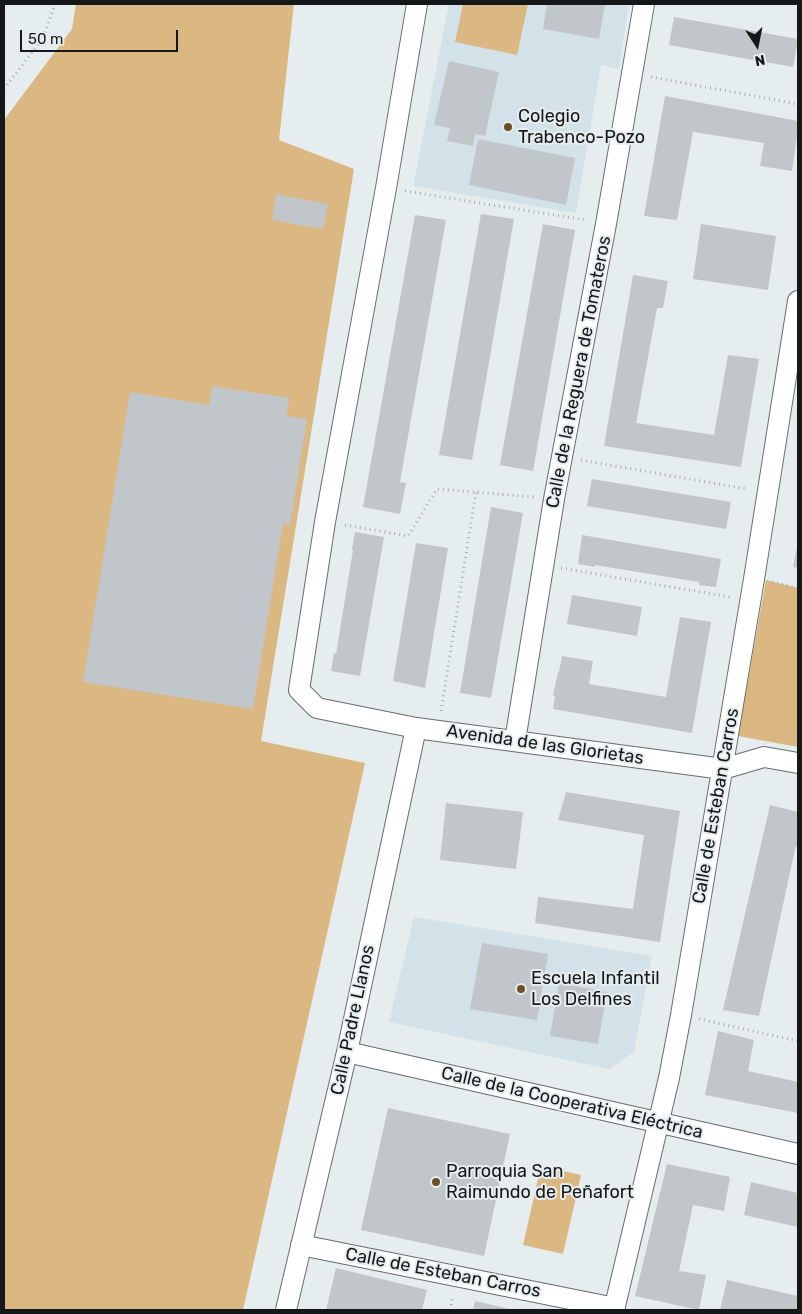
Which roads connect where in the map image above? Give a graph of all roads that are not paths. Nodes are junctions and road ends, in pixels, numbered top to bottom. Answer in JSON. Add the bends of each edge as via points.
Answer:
{"nodes":[{"id":1,"x":417,"y":4,"type":"edge"},
{"id":2,"x":644,"y":4,"type":"edge"},
{"id":3,"x":798,"y":301,"type":"edge"},
{"id":4,"x":416,"y":728,"type":"junction"},
{"id":5,"x":515,"y":741,"type":"junction"},
{"id":6,"x":798,"y":763,"type":"edge"},
{"id":7,"x":723,"y":769,"type":"junction"},
{"id":8,"x":347,"y":1052,"type":"junction"},
{"id":9,"x":658,"y":1123,"type":"junction"},
{"id":10,"x":798,"y":1154,"type":"edge"},
{"id":11,"x":301,"y":1245,"type":"junction"},
{"id":12,"x":615,"y":1309,"type":"edge"},
{"id":13,"x":286,"y":1310,"type":"edge"}],
"edges":[{"from":1,"to":4,"type":"street","name":"Avenida de las Glorietas","via":[[325,522],[299,690],[317,708]]},
{"from":2,"to":5,"type":"street","name":"Calle de la Reguera de Tomateros","via":[[554,499]]},
{"from":3,"to":7,"type":"street","name":"Calle de Esteban Carros"},
{"from":4,"to":5,"type":"street","name":"Avenida de las Glorietas"},
{"from":4,"to":8,"type":"street","name":"Calle Padre Llanos"},
{"from":5,"to":7,"type":"street","name":"Avenida de las Glorietas"},
{"from":6,"to":7,"type":"street","name":"Avenida de las Glorietas","via":[[764,757]]},
{"from":7,"to":9,"type":"street","name":"Calle de Esteban Carros","via":[[681,1016]]},
{"from":8,"to":9,"type":"street","name":"Calle de la Cooperativa Eléctrica"},
{"from":8,"to":11,"type":"street","name":"Calle Padre Llanos"},
{"from":9,"to":10,"type":"street","name":"Calle de la Cooperativa Eléctrica"},
{"from":9,"to":12,"type":"street","name":"Calle de Esteban Carros"},
{"from":11,"to":12,"type":"street","name":"Calle de Esteban Carros"},
{"from":11,"to":13,"type":"street","name":"Calle Padre Llanos"}]}
